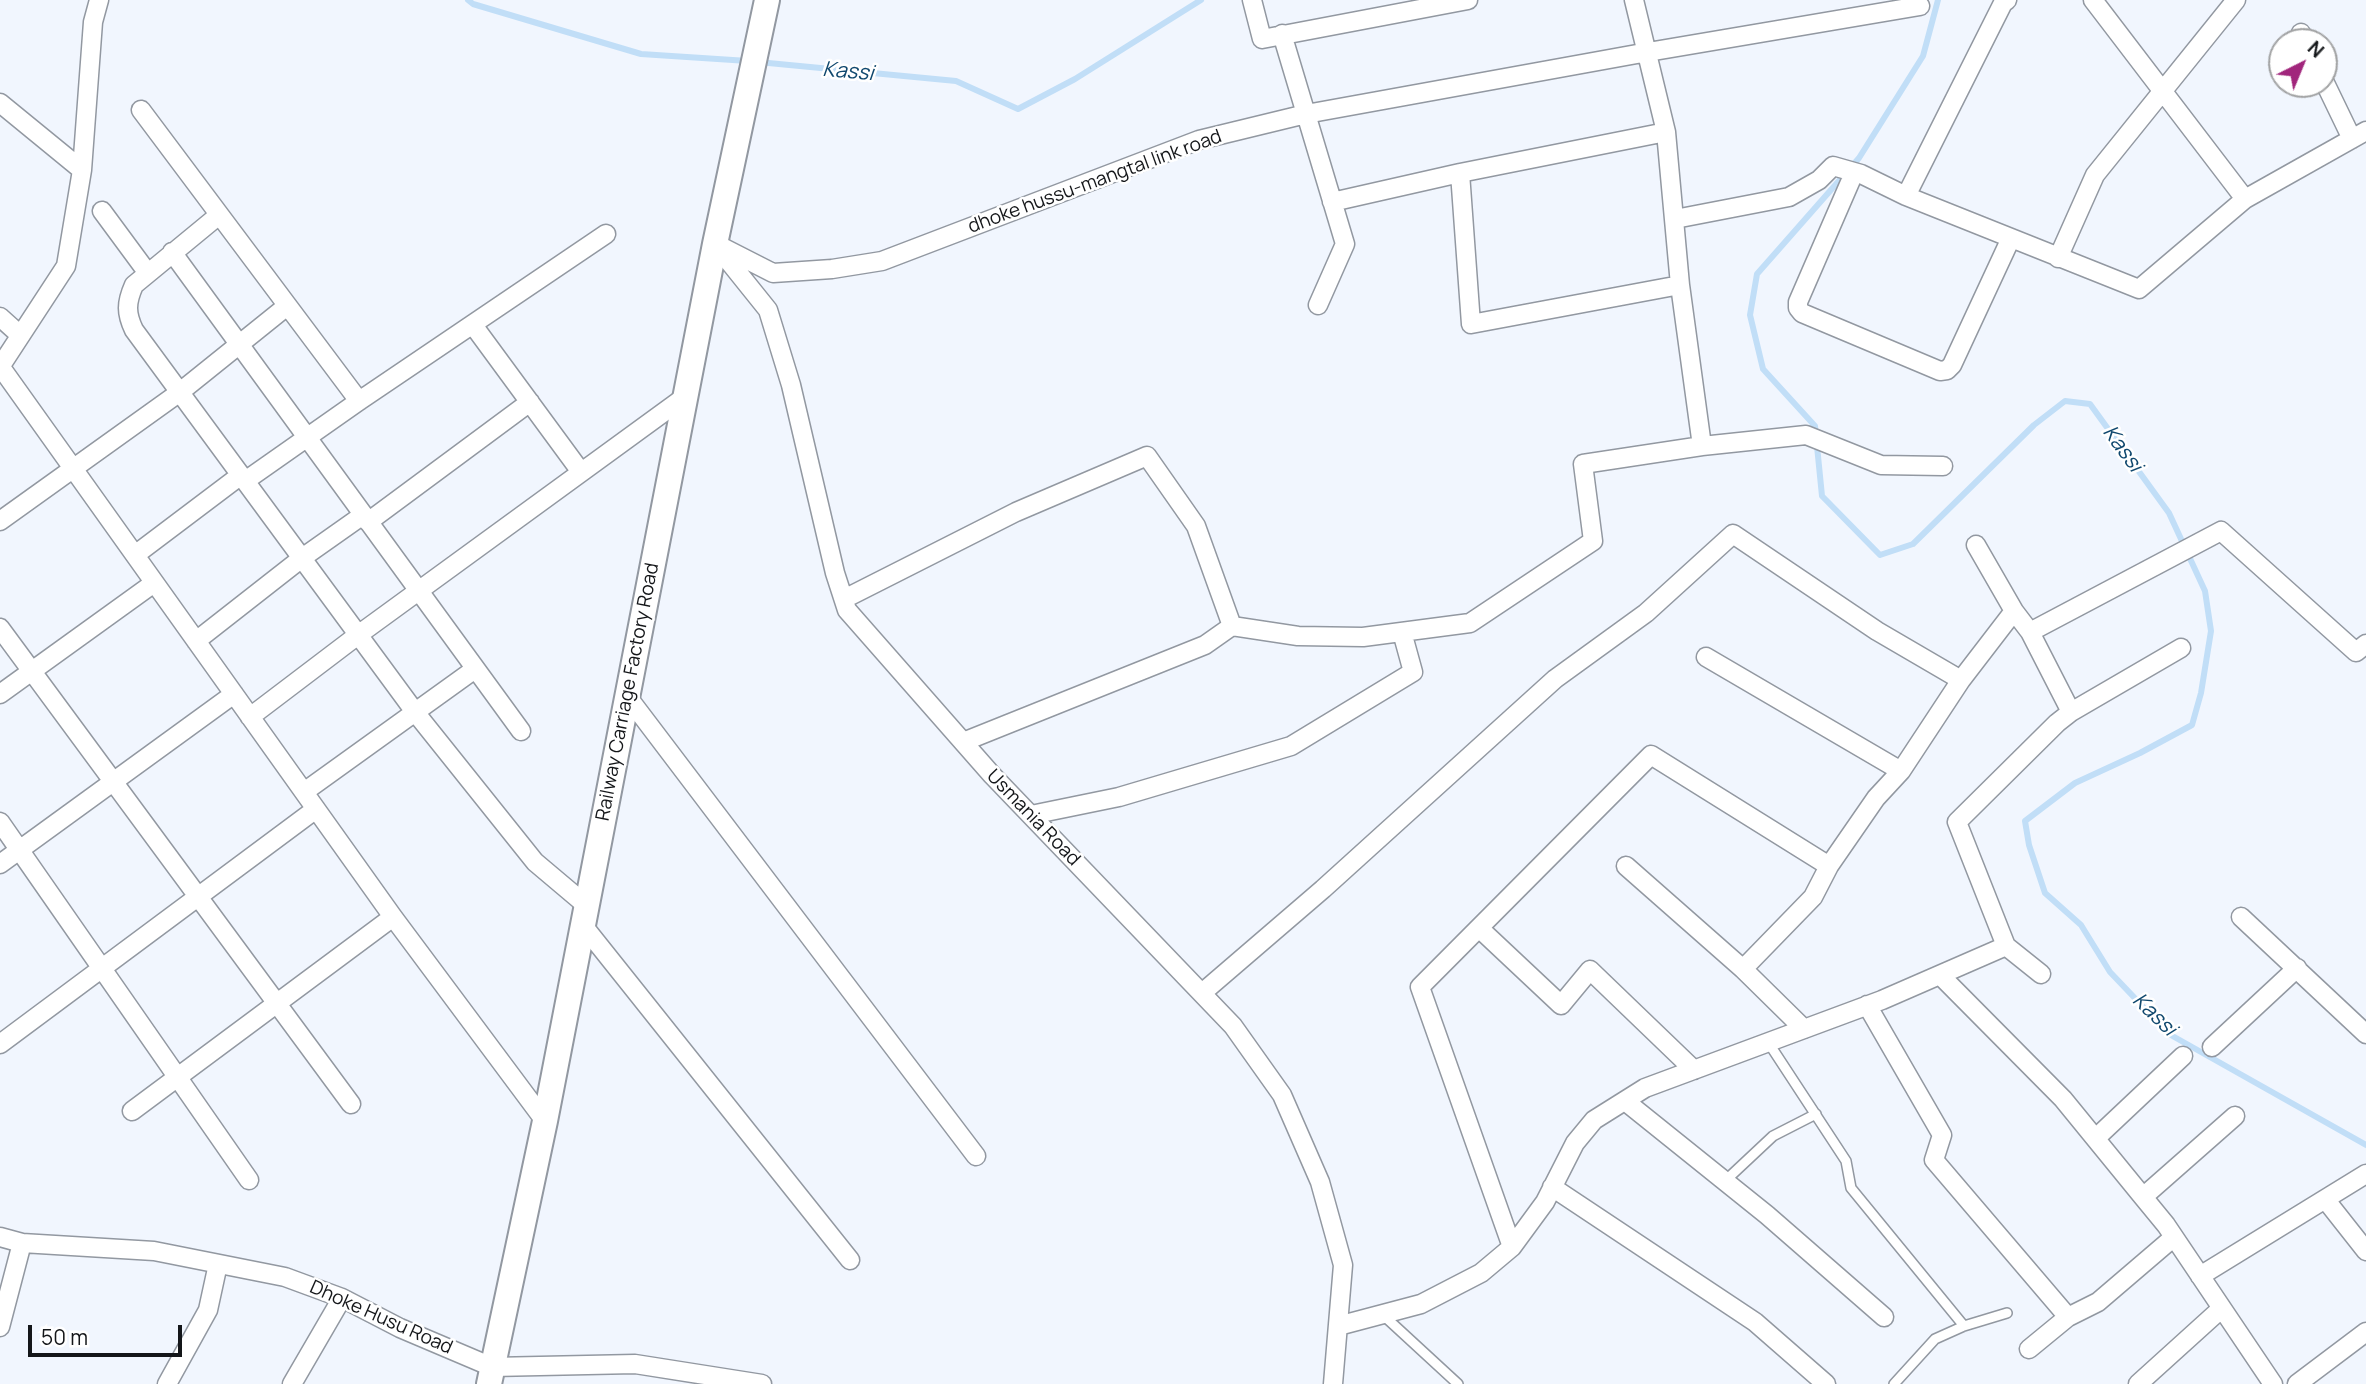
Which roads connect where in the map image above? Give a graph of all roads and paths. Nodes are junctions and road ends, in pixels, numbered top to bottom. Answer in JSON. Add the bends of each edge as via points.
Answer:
{"nodes":[{"id":1,"x":99,"y":0,"type":"edge"},
{"id":2,"x":1252,"y":0,"type":"edge"},
{"id":3,"x":1468,"y":0,"type":"edge"},
{"id":4,"x":1634,"y":0,"type":"edge"},
{"id":5,"x":2007,"y":0,"type":"edge"},
{"id":6,"x":2093,"y":0,"type":"edge"},
{"id":7,"x":2235,"y":0,"type":"edge"},
{"id":8,"x":1424,"y":4,"type":"edge"},
{"id":9,"x":766,"y":5,"type":"edge"},
{"id":10,"x":1920,"y":6,"type":"dead end"},
{"id":11,"x":1282,"y":34,"type":"junction"},
{"id":12,"x":1648,"y":52,"type":"junction"},
{"id":13,"x":2162,"y":93,"type":"junction"},
{"id":14,"x":2335,"y":98,"type":"edge"},
{"id":15,"x":0,"y":103,"type":"edge"},
{"id":16,"x":141,"y":110,"type":"dead end"},
{"id":17,"x":1306,"y":114,"type":"junction"},
{"id":18,"x":1666,"y":132,"type":"junction"},
{"id":19,"x":2359,"y":135,"type":"edge"},
{"id":20,"x":82,"y":170,"type":"junction"},
{"id":21,"x":1845,"y":170,"type":"junction"},
{"id":22,"x":1460,"y":173,"type":"junction"},
{"id":23,"x":1906,"y":196,"type":"junction"},
{"id":24,"x":2245,"y":199,"type":"junction"},
{"id":25,"x":1332,"y":202,"type":"junction"},
{"id":26,"x":102,"y":211,"type":"dead end"},
{"id":27,"x":219,"y":215,"type":"junction"},
{"id":28,"x":1675,"y":219,"type":"junction"},
{"id":29,"x":606,"y":234,"type":"dead end"},
{"id":30,"x":2011,"y":238,"type":"junction"},
{"id":31,"x":715,"y":244,"type":"junction"},
{"id":32,"x":172,"y":253,"type":"junction"},
{"id":33,"x":2059,"y":258,"type":"junction"},
{"id":34,"x":147,"y":272,"type":"junction"},
{"id":35,"x":1679,"y":285,"type":"junction"},
{"id":36,"x":1318,"y":305,"type":"dead end"},
{"id":37,"x":287,"y":306,"type":"junction"},
{"id":38,"x":0,"y":317,"type":"edge"},
{"id":39,"x":473,"y":325,"type":"junction"},
{"id":40,"x":20,"y":335,"type":"junction"},
{"id":41,"x":239,"y":344,"type":"junction"},
{"id":42,"x":0,"y":367,"type":"edge"},
{"id":43,"x":180,"y":392,"type":"junction"},
{"id":44,"x":686,"y":396,"type":"junction"},
{"id":45,"x":359,"y":401,"type":"junction"},
{"id":46,"x":530,"y":402,"type":"junction"},
{"id":47,"x":307,"y":438,"type":"junction"},
{"id":48,"x":1702,"y":446,"type":"junction"},
{"id":49,"x":1943,"y":466,"type":"dead end"},
{"id":50,"x":73,"y":469,"type":"junction"},
{"id":51,"x":581,"y":472,"type":"junction"},
{"id":52,"x":243,"y":478,"type":"junction"},
{"id":53,"x":365,"y":518,"type":"junction"},
{"id":54,"x":0,"y":521,"type":"edge"},
{"id":55,"x":1976,"y":545,"type":"dead end"},
{"id":56,"x":135,"y":555,"type":"junction"},
{"id":57,"x":302,"y":558,"type":"junction"},
{"id":58,"x":154,"y":583,"type":"junction"},
{"id":59,"x":418,"y":591,"type":"junction"},
{"id":60,"x":844,"y":599,"type":"junction"},
{"id":61,"x":2014,"y":611,"type":"junction"},
{"id":62,"x":1232,"y":626,"type":"junction"},
{"id":63,"x":0,"y":628,"type":"edge"},
{"id":64,"x":1402,"y":632,"type":"junction"},
{"id":65,"x":2030,"y":632,"type":"junction"},
{"id":66,"x":358,"y":635,"type":"junction"},
{"id":67,"x":196,"y":641,"type":"junction"},
{"id":68,"x":2366,"y":644,"type":"edge"},
{"id":69,"x":2181,"y":648,"type":"dead end"},
{"id":70,"x":1706,"y":657,"type":"dead end"},
{"id":71,"x":475,"y":669,"type":"junction"},
{"id":72,"x":32,"y":671,"type":"junction"},
{"id":73,"x":1961,"y":680,"type":"junction"},
{"id":74,"x":0,"y":694,"type":"edge"},
{"id":75,"x":234,"y":694,"type":"junction"},
{"id":76,"x":627,"y":696,"type":"junction"},
{"id":77,"x":415,"y":712,"type":"junction"},
{"id":78,"x":2071,"y":712,"type":"junction"},
{"id":79,"x":250,"y":717,"type":"junction"},
{"id":80,"x":521,"y":731,"type":"dead end"},
{"id":81,"x":963,"y":742,"type":"junction"},
{"id":82,"x":1901,"y":771,"type":"junction"},
{"id":83,"x":113,"y":782,"type":"junction"},
{"id":84,"x":304,"y":792,"type":"junction"},
{"id":85,"x":316,"y":809,"type":"junction"},
{"id":86,"x":1031,"y":816,"type":"junction"},
{"id":87,"x":0,"y":822,"type":"edge"},
{"id":88,"x":19,"y":850,"type":"junction"},
{"id":89,"x":0,"y":864,"type":"edge"},
{"id":90,"x":1626,"y":866,"type":"dead end"},
{"id":91,"x":1829,"y":866,"type":"junction"},
{"id":92,"x":198,"y":896,"type":"junction"},
{"id":93,"x":584,"y":914,"type":"junction"},
{"id":94,"x":393,"y":917,"type":"junction"},
{"id":95,"x":2241,"y":917,"type":"dead end"},
{"id":96,"x":1479,"y":928,"type":"junction"},
{"id":97,"x":2006,"y":947,"type":"junction"},
{"id":98,"x":102,"y":968,"type":"junction"},
{"id":99,"x":2297,"y":968,"type":"junction"},
{"id":100,"x":1743,"y":969,"type":"junction"},
{"id":101,"x":2041,"y":974,"type":"dead end"},
{"id":102,"x":1941,"y":976,"type":"junction"},
{"id":103,"x":1202,"y":993,"type":"junction"},
{"id":104,"x":277,"y":1003,"type":"junction"},
{"id":105,"x":1867,"y":1005,"type":"junction"},
{"id":106,"x":1804,"y":1029,"type":"junction"},
{"id":107,"x":2366,"y":1034,"type":"edge"},
{"id":108,"x":1768,"y":1042,"type":"junction"},
{"id":109,"x":0,"y":1044,"type":"edge"},
{"id":110,"x":2212,"y":1047,"type":"dead end"},
{"id":111,"x":2183,"y":1056,"type":"dead end"},
{"id":112,"x":1694,"y":1070,"type":"junction"},
{"id":113,"x":177,"y":1077,"type":"junction"},
{"id":114,"x":1625,"y":1101,"type":"junction"},
{"id":115,"x":351,"y":1104,"type":"dead end"},
{"id":116,"x":132,"y":1111,"type":"dead end"},
{"id":117,"x":1816,"y":1114,"type":"junction"},
{"id":118,"x":2235,"y":1115,"type":"dead end"},
{"id":119,"x":545,"y":1121,"type":"junction"},
{"id":120,"x":2096,"y":1138,"type":"junction"},
{"id":121,"x":976,"y":1156,"type":"dead end"},
{"id":122,"x":2366,"y":1174,"type":"edge"},
{"id":123,"x":249,"y":1180,"type":"dead end"},
{"id":124,"x":1725,"y":1181,"type":"junction"},
{"id":125,"x":1552,"y":1187,"type":"junction"},
{"id":126,"x":2143,"y":1197,"type":"junction"},
{"id":127,"x":2326,"y":1199,"type":"junction"},
{"id":128,"x":2359,"y":1228,"type":"edge"},
{"id":129,"x":0,"y":1237,"type":"edge"},
{"id":130,"x":2174,"y":1237,"type":"junction"},
{"id":131,"x":22,"y":1243,"type":"junction"},
{"id":132,"x":1512,"y":1247,"type":"junction"},
{"id":133,"x":2366,"y":1251,"type":"edge"},
{"id":134,"x":850,"y":1260,"type":"dead end"},
{"id":135,"x":218,"y":1264,"type":"junction"},
{"id":136,"x":2200,"y":1276,"type":"junction"},
{"id":137,"x":342,"y":1298,"type":"junction"},
{"id":138,"x":2222,"y":1308,"type":"junction"},
{"id":139,"x":2007,"y":1313,"type":"dead end"},
{"id":140,"x":1382,"y":1314,"type":"junction"},
{"id":141,"x":1884,"y":1317,"type":"dead end"},
{"id":142,"x":2068,"y":1317,"type":"junction"},
{"id":143,"x":1338,"y":1326,"type":"junction"},
{"id":144,"x":1964,"y":1326,"type":"junction"},
{"id":145,"x":0,"y":1327,"type":"edge"},
{"id":146,"x":2366,"y":1332,"type":"edge"},
{"id":147,"x":2029,"y":1349,"type":"dead end"},
{"id":148,"x":491,"y":1375,"type":"edge"},
{"id":149,"x":167,"y":1384,"type":"edge"},
{"id":150,"x":292,"y":1384,"type":"edge"},
{"id":151,"x":762,"y":1384,"type":"edge"},
{"id":152,"x":1333,"y":1384,"type":"edge"},
{"id":153,"x":1458,"y":1384,"type":"edge"},
{"id":154,"x":1826,"y":1384,"type":"edge"},
{"id":155,"x":1894,"y":1384,"type":"edge"},
{"id":156,"x":2138,"y":1384,"type":"edge"},
{"id":157,"x":2273,"y":1384,"type":"edge"},
{"id":158,"x":2297,"y":1384,"type":"edge"}],
"edges":[{"from":1,"to":20,"type":"street","via":[[93,22]]},
{"from":2,"to":11,"type":"street","via":[[1262,40]]},
{"from":3,"to":8,"type":"street"},
{"from":4,"to":12,"type":"street"},
{"from":5,"to":23,"type":"street"},
{"from":6,"to":13,"type":"street"},
{"from":7,"to":13,"type":"street"},
{"from":8,"to":11,"type":"street"},
{"from":9,"to":31,"type":"main road","name":"Railway Carriage Factory Road"},
{"from":10,"to":12,"type":"street","name":"dhoke hussu-mangtal link road"},
{"from":11,"to":17,"type":"street"},
{"from":12,"to":17,"type":"street","name":"dhoke hussu-mangtal link road"},
{"from":12,"to":18,"type":"street"},
{"from":13,"to":24,"type":"street"},
{"from":13,"to":33,"type":"street","via":[[2095,175]]},
{"from":14,"to":19,"type":"street"},
{"from":15,"to":20,"type":"street"},
{"from":16,"to":27,"type":"street"},
{"from":17,"to":25,"type":"street"},
{"from":17,"to":31,"type":"street","name":"dhoke hussu-mangtal link road","via":[[1199,140],[882,261],[774,273]]},
{"from":18,"to":22,"type":"street"},
{"from":18,"to":28,"type":"street"},
{"from":19,"to":24,"type":"street"},
{"from":20,"to":40,"type":"street","via":[[66,266]]},
{"from":21,"to":23,"type":"street"},
{"from":21,"to":28,"type":"street","via":[[1789,197]]},
{"from":21,"to":30,"type":"street","via":[[1798,308],[1940,371],[1952,365]]},
{"from":22,"to":25,"type":"street"},
{"from":22,"to":35,"type":"street","via":[[1471,324]]},
{"from":23,"to":30,"type":"street"},
{"from":24,"to":33,"type":"street","via":[[2139,289]]},
{"from":25,"to":36,"type":"street","via":[[1345,244]]},
{"from":26,"to":34,"type":"street"},
{"from":27,"to":32,"type":"street"},
{"from":27,"to":37,"type":"street"},
{"from":28,"to":35,"type":"street"},
{"from":29,"to":39,"type":"street"},
{"from":30,"to":33,"type":"street"},
{"from":31,"to":44,"type":"main road","name":"Railway Carriage Factory Road"},
{"from":31,"to":60,"type":"street","name":"Usmania Road","via":[[768,310]]},
{"from":32,"to":34,"type":"street"},
{"from":32,"to":41,"type":"street"},
{"from":34,"to":43,"type":"street","via":[[127,300],[127,315]]},
{"from":35,"to":48,"type":"street"},
{"from":37,"to":41,"type":"street"},
{"from":37,"to":45,"type":"street"},
{"from":38,"to":40,"type":"street"},
{"from":39,"to":45,"type":"street"},
{"from":39,"to":46,"type":"street"},
{"from":40,"to":42,"type":"street"},
{"from":41,"to":43,"type":"street"},
{"from":41,"to":47,"type":"street"},
{"from":42,"to":50,"type":"street"},
{"from":43,"to":50,"type":"street"},
{"from":43,"to":52,"type":"street"},
{"from":44,"to":51,"type":"street"},
{"from":44,"to":76,"type":"main road","name":"Railway Carriage Factory Road"},
{"from":45,"to":47,"type":"street"},
{"from":46,"to":51,"type":"street"},
{"from":46,"to":53,"type":"street"},
{"from":47,"to":52,"type":"street"},
{"from":47,"to":53,"type":"street"},
{"from":48,"to":49,"type":"street","via":[[1806,435],[1881,465]]},
{"from":48,"to":64,"type":"street","via":[[1583,464],[1593,541],[1470,623]]},
{"from":50,"to":54,"type":"street"},
{"from":50,"to":56,"type":"street"},
{"from":51,"to":59,"type":"street"},
{"from":52,"to":56,"type":"street"},
{"from":52,"to":57,"type":"street"},
{"from":53,"to":57,"type":"street"},
{"from":53,"to":59,"type":"street"},
{"from":55,"to":61,"type":"street"},
{"from":56,"to":58,"type":"street"},
{"from":57,"to":66,"type":"street"},
{"from":57,"to":67,"type":"street"},
{"from":58,"to":67,"type":"street"},
{"from":58,"to":72,"type":"street"},
{"from":59,"to":66,"type":"street"},
{"from":59,"to":71,"type":"street"},
{"from":60,"to":62,"type":"street","via":[[1016,512],[1147,456],[1196,526]]},
{"from":60,"to":81,"type":"street","name":"Usmania Road","via":[[847,610]]},
{"from":61,"to":65,"type":"street"},
{"from":61,"to":73,"type":"street"},
{"from":62,"to":64,"type":"street","via":[[1298,636]]},
{"from":62,"to":81,"type":"street","via":[[1205,645]]},
{"from":63,"to":72,"type":"street"},
{"from":64,"to":86,"type":"street","via":[[1413,672],[1291,746],[1119,797]]},
{"from":65,"to":68,"type":"street","via":[[2221,531],[2356,652]]},
{"from":65,"to":78,"type":"street"},
{"from":66,"to":77,"type":"street"},
{"from":66,"to":79,"type":"street"},
{"from":67,"to":75,"type":"street"},
{"from":69,"to":78,"type":"street"},
{"from":70,"to":82,"type":"street"},
{"from":71,"to":77,"type":"street"},
{"from":71,"to":80,"type":"street"},
{"from":72,"to":74,"type":"street"},
{"from":72,"to":83,"type":"street"},
{"from":73,"to":82,"type":"street"},
{"from":73,"to":103,"type":"street","via":[[1877,631],[1733,534],[1646,613],[1555,679]]},
{"from":75,"to":79,"type":"street"},
{"from":75,"to":83,"type":"street"},
{"from":76,"to":93,"type":"main road","name":"Railway Carriage Factory Road"},
{"from":76,"to":121,"type":"street"},
{"from":77,"to":84,"type":"street"},
{"from":77,"to":93,"type":"street","via":[[535,862]]},
{"from":78,"to":97,"type":"street","via":[[1957,822]]},
{"from":79,"to":84,"type":"street"},
{"from":81,"to":86,"type":"street","name":"Usmania Road"},
{"from":82,"to":91,"type":"street","via":[[1876,798]]},
{"from":83,"to":88,"type":"street"},
{"from":83,"to":92,"type":"street"},
{"from":84,"to":85,"type":"street"},
{"from":85,"to":92,"type":"street"},
{"from":85,"to":94,"type":"street"},
{"from":86,"to":103,"type":"street","name":"Usmania Road"},
{"from":87,"to":88,"type":"street"},
{"from":88,"to":89,"type":"street"},
{"from":88,"to":98,"type":"street"},
{"from":90,"to":100,"type":"street"},
{"from":91,"to":96,"type":"street","via":[[1651,755]]},
{"from":91,"to":100,"type":"street","via":[[1813,897]]},
{"from":92,"to":98,"type":"street"},
{"from":92,"to":104,"type":"street"},
{"from":93,"to":119,"type":"main road","name":"Railway Carriage Factory Road"},
{"from":93,"to":134,"type":"street"},
{"from":94,"to":104,"type":"street"},
{"from":94,"to":119,"type":"street"},
{"from":95,"to":99,"type":"street"},
{"from":96,"to":112,"type":"street","via":[[1561,1005],[1590,970]]},
{"from":96,"to":132,"type":"street","via":[[1420,987]]},
{"from":97,"to":101,"type":"street"},
{"from":97,"to":102,"type":"street"},
{"from":98,"to":109,"type":"street"},
{"from":98,"to":113,"type":"street"},
{"from":99,"to":107,"type":"street"},
{"from":99,"to":110,"type":"street"},
{"from":100,"to":106,"type":"street"},
{"from":102,"to":105,"type":"street"},
{"from":102,"to":120,"type":"street","via":[[2063,1098]]},
{"from":103,"to":143,"type":"street","name":"Usmania Road","via":[[1233,1026],[1282,1095],[1320,1182],[1343,1265]]},
{"from":104,"to":113,"type":"street"},
{"from":104,"to":115,"type":"street"},
{"from":105,"to":106,"type":"street"},
{"from":105,"to":142,"type":"street","via":[[1942,1135],[1934,1160]]},
{"from":106,"to":108,"type":"street"},
{"from":108,"to":112,"type":"street"},
{"from":108,"to":117,"type":"lane"},
{"from":111,"to":120,"type":"street"},
{"from":112,"to":114,"type":"street","via":[[1644,1088]]},
{"from":113,"to":116,"type":"street"},
{"from":113,"to":123,"type":"street"},
{"from":114,"to":124,"type":"street"},
{"from":114,"to":125,"type":"street","via":[[1594,1120],[1575,1143]]},
{"from":117,"to":124,"type":"lane","via":[[1773,1136]]},
{"from":117,"to":144,"type":"lane","via":[[1846,1161],[1851,1188]]},
{"from":118,"to":126,"type":"street"},
{"from":119,"to":148,"type":"main road","name":"Railway Carriage Factory Road"},
{"from":120,"to":126,"type":"street"},
{"from":122,"to":127,"type":"street"},
{"from":124,"to":141,"type":"street"},
{"from":125,"to":132,"type":"street"},
{"from":125,"to":154,"type":"street","via":[[1755,1322]]},
{"from":126,"to":130,"type":"street"},
{"from":127,"to":128,"type":"street"},
{"from":127,"to":136,"type":"street"},
{"from":128,"to":133,"type":"street"},
{"from":129,"to":131,"type":"street","name":"Dhoke Husu Road"},
{"from":130,"to":136,"type":"street"},
{"from":130,"to":142,"type":"street","via":[[2098,1302]]},
{"from":131,"to":135,"type":"street","name":"Dhoke Husu Road","via":[[154,1251]]},
{"from":131,"to":145,"type":"street"},
{"from":132,"to":140,"type":"street","via":[[1481,1273],[1421,1304]]},
{"from":135,"to":137,"type":"street","name":"Dhoke Husu Road","via":[[285,1277]]},
{"from":135,"to":149,"type":"street","via":[[208,1310]]},
{"from":136,"to":138,"type":"street"},
{"from":137,"to":148,"type":"street","name":"Dhoke Husu Road"},
{"from":137,"to":150,"type":"street"},
{"from":138,"to":156,"type":"street"},
{"from":138,"to":157,"type":"street"},
{"from":139,"to":144,"type":"lane"},
{"from":140,"to":143,"type":"street"},
{"from":140,"to":153,"type":"lane"},
{"from":142,"to":147,"type":"street"},
{"from":143,"to":152,"type":"street","name":"Usmania Road"},
{"from":144,"to":155,"type":"lane","via":[[1935,1339]]},
{"from":146,"to":158,"type":"street"},
{"from":148,"to":151,"type":"street","name":"Dhoke Husu Road","via":[[635,1364]]}]}
